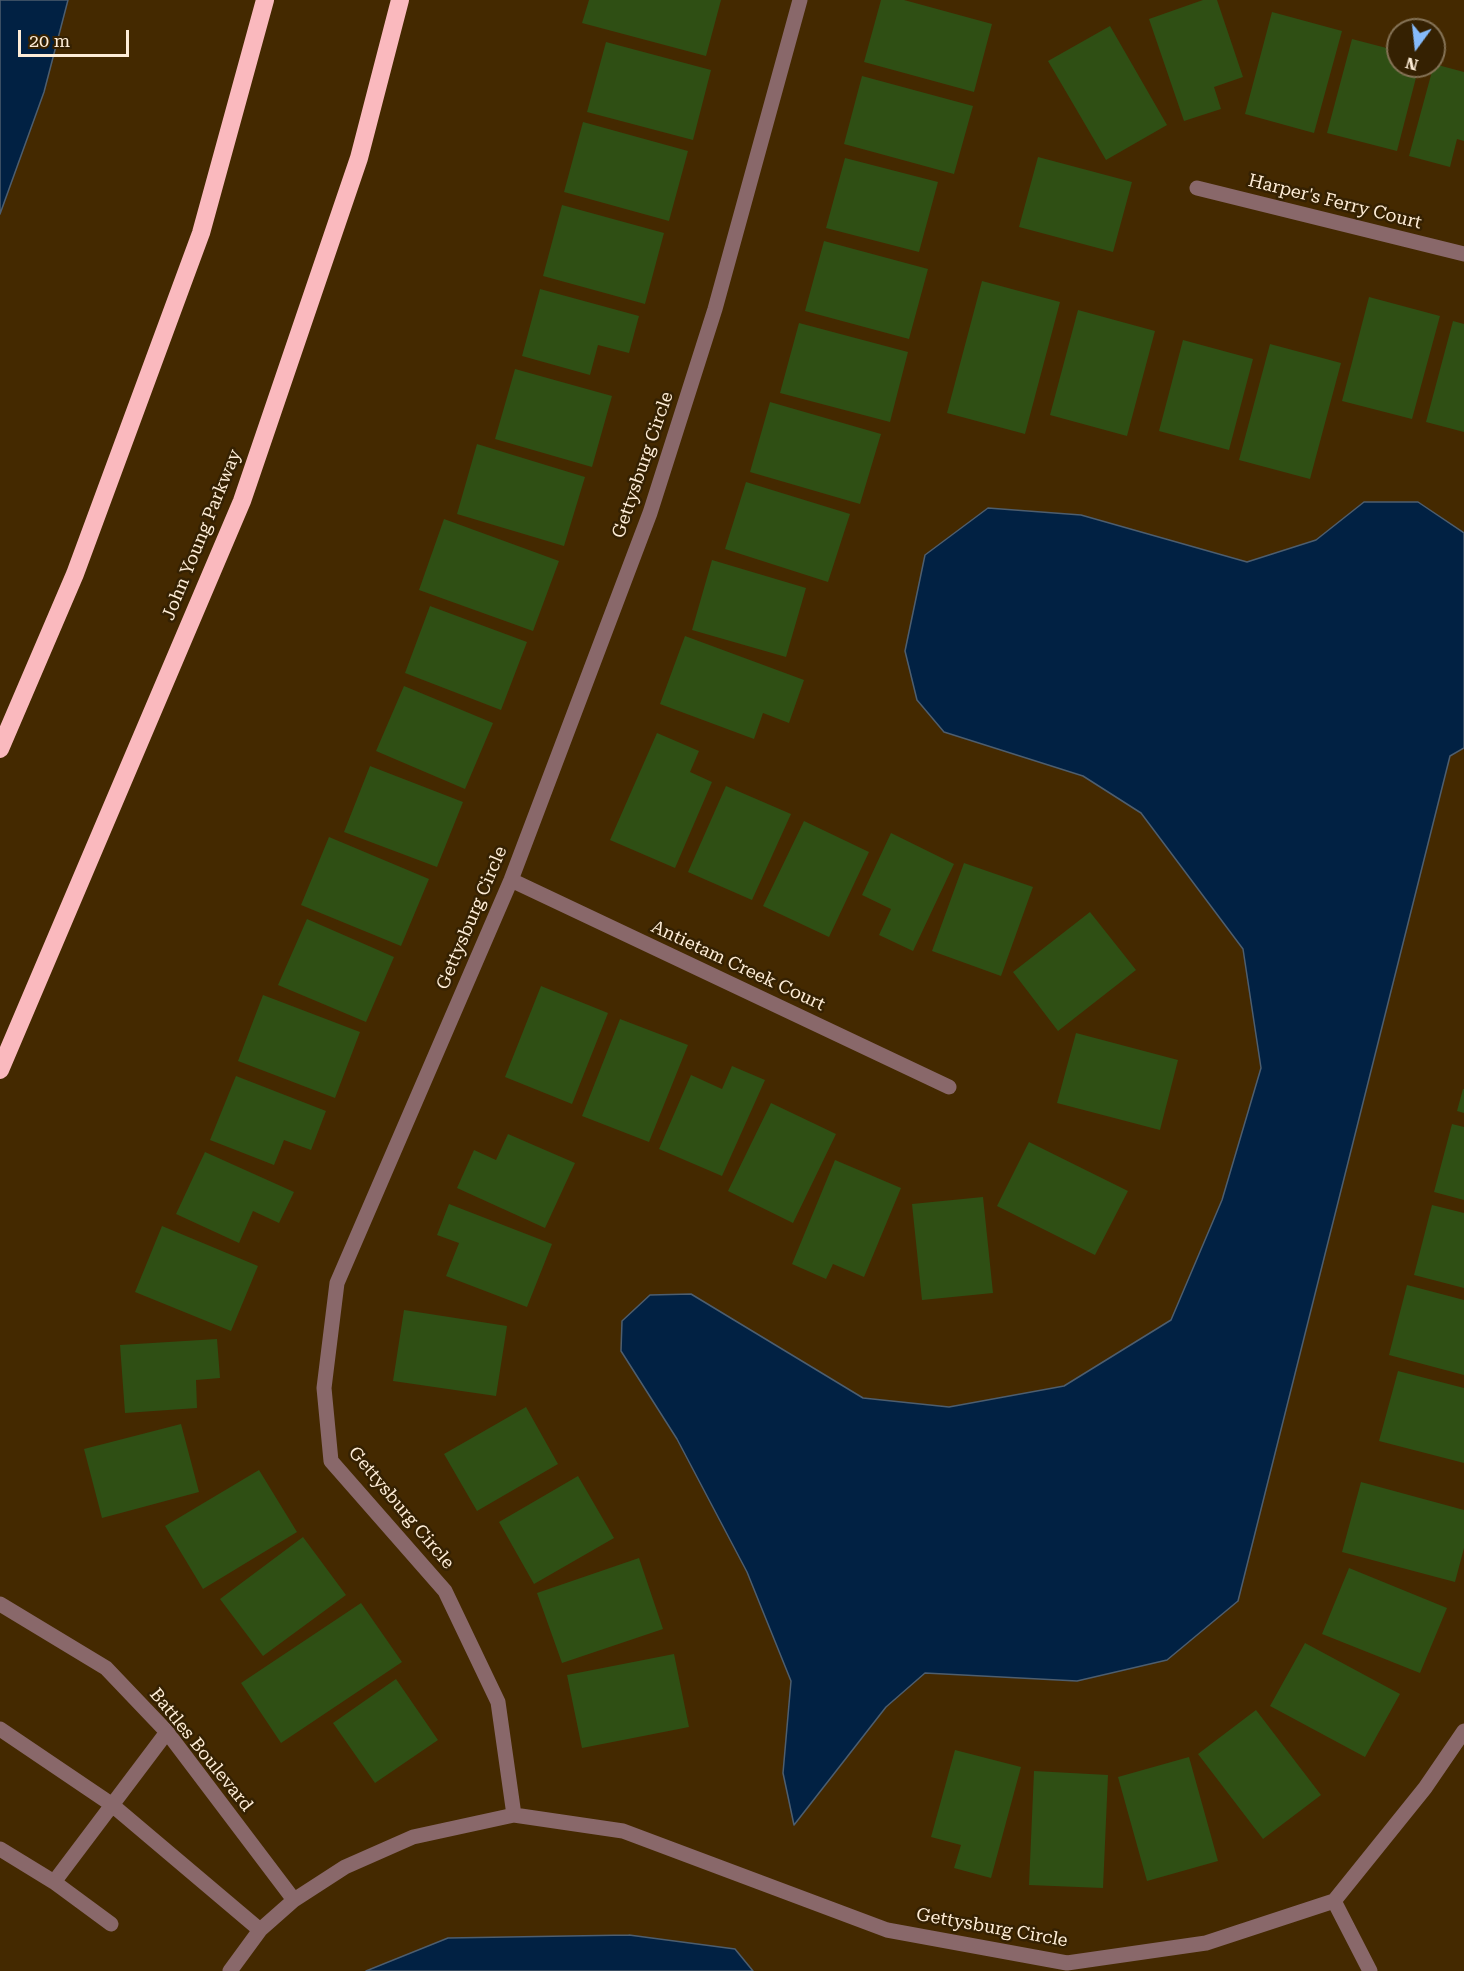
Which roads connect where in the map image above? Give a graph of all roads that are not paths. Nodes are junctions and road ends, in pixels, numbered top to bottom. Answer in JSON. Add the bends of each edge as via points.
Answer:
{"nodes":[{"id":1,"x":265,"y":0,"type":"edge"},
{"id":2,"x":400,"y":0,"type":"edge"},
{"id":3,"x":800,"y":0,"type":"edge"},
{"id":4,"x":1197,"y":188,"type":"dead end"},
{"id":5,"x":1464,"y":254,"type":"edge"},
{"id":6,"x":0,"y":748,"type":"edge"},
{"id":7,"x":511,"y":880,"type":"junction"},
{"id":8,"x":0,"y":1070,"type":"edge"},
{"id":9,"x":949,"y":1087,"type":"dead end"},
{"id":10,"x":0,"y":1604,"type":"edge"},
{"id":11,"x":0,"y":1729,"type":"edge"},
{"id":12,"x":1464,"y":1731,"type":"edge"},
{"id":13,"x":167,"y":1732,"type":"junction"},
{"id":14,"x":111,"y":1804,"type":"junction"},
{"id":15,"x":514,"y":1815,"type":"junction"},
{"id":16,"x":0,"y":1849,"type":"edge"},
{"id":17,"x":54,"y":1882,"type":"junction"},
{"id":18,"x":294,"y":1900,"type":"junction"},
{"id":19,"x":1334,"y":1900,"type":"junction"},
{"id":20,"x":111,"y":1924,"type":"dead end"},
{"id":21,"x":260,"y":1930,"type":"junction"},
{"id":22,"x":230,"y":1971,"type":"edge"},
{"id":23,"x":1370,"y":1971,"type":"edge"}],
"edges":[{"from":1,"to":6,"type":"highway","via":[[201,233],[75,574]]},
{"from":2,"to":8,"type":"highway","name":"John Young Parkway","via":[[359,158],[242,501]]},
{"from":3,"to":7,"type":"street","name":"Gettysburg Circle","via":[[715,309],[650,513]]},
{"from":4,"to":5,"type":"street","name":"Harper's Ferry Court"},
{"from":7,"to":9,"type":"street","name":"Antietam Creek Court"},
{"from":7,"to":15,"type":"street","name":"Gettysburg Circle","via":[[337,1283],[324,1388],[331,1461],[445,1591],[498,1702]]},
{"from":10,"to":13,"type":"street","name":"Battles Boulevard","via":[[106,1668]]},
{"from":11,"to":14,"type":"street"},
{"from":12,"to":19,"type":"street","via":[[1425,1788]]},
{"from":13,"to":14,"type":"street"},
{"from":13,"to":18,"type":"street","name":"Battles Boulevard"},
{"from":14,"to":17,"type":"street"},
{"from":14,"to":21,"type":"street"},
{"from":15,"to":18,"type":"street","name":"Gettysburg Circle","via":[[413,1837],[345,1867]]},
{"from":15,"to":19,"type":"street","name":"Gettysburg Circle","via":[[623,1832],[887,1930],[1067,1963],[1206,1943]]},
{"from":16,"to":17,"type":"street"},
{"from":17,"to":20,"type":"street"},
{"from":18,"to":21,"type":"street","name":"Gettysburg Circle"},
{"from":19,"to":23,"type":"street"},
{"from":21,"to":22,"type":"street","name":"Gettysburg Circle"}]}
